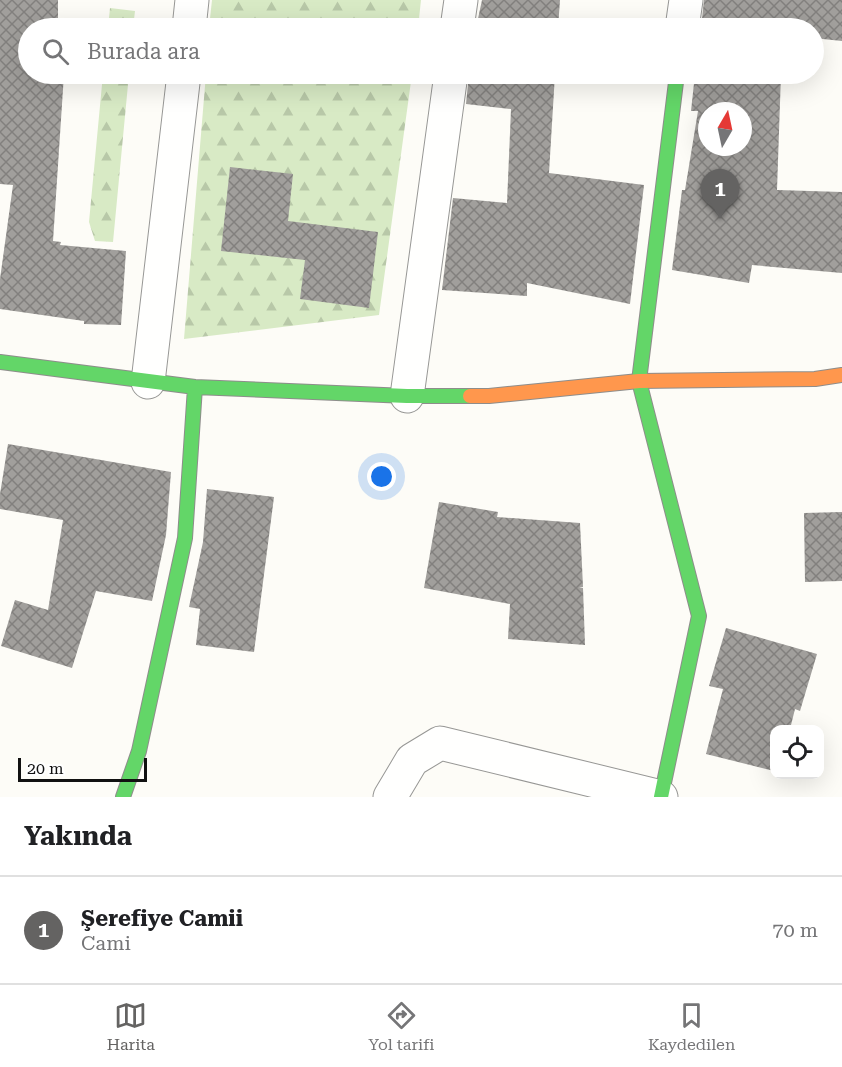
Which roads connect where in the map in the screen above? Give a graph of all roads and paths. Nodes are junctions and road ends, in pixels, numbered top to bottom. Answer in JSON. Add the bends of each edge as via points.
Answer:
{"nodes":[{"id":1,"x":192,"y":0,"type":"edge"},
{"id":2,"x":461,"y":0,"type":"edge"},
{"id":3,"x":686,"y":0,"type":"edge"},
{"id":4,"x":190,"y":18,"type":"edge"},
{"id":5,"x":459,"y":18,"type":"edge"},
{"id":6,"x":683,"y":18,"type":"edge"},
{"id":7,"x":183,"y":84,"type":"edge"},
{"id":8,"x":450,"y":84,"type":"edge"},
{"id":9,"x":676,"y":84,"type":"edge"},
{"id":10,"x":0,"y":362,"type":"edge"},
{"id":11,"x":842,"y":375,"type":"edge"},
{"id":12,"x":639,"y":381,"type":"junction"},
{"id":13,"x":148,"y":382,"type":"junction"},
{"id":14,"x":195,"y":387,"type":"junction"},
{"id":15,"x":407,"y":396,"type":"junction"},
{"id":16,"x":123,"y":797,"type":"edge"},
{"id":17,"x":390,"y":797,"type":"edge"},
{"id":18,"x":661,"y":797,"type":"edge"}],
"edges":[{"from":1,"to":4,"type":"street"},
{"from":2,"to":5,"type":"street"},
{"from":3,"to":6,"type":"street"},
{"from":7,"to":13,"type":"street"},
{"from":8,"to":15,"type":"street"},
{"from":9,"to":12,"type":"street"},
{"from":10,"to":13,"type":"street"},
{"from":11,"to":12,"type":"street","via":[[815,379]]},
{"from":12,"to":15,"type":"street","via":[[489,396]]},
{"from":12,"to":18,"type":"street","via":[[699,616]]},
{"from":13,"to":14,"type":"street"},
{"from":14,"to":15,"type":"street"},
{"from":14,"to":16,"type":"street","via":[[185,538],[139,751]]},
{"from":17,"to":18,"type":"street","via":[[412,760],[440,743]]}]}
